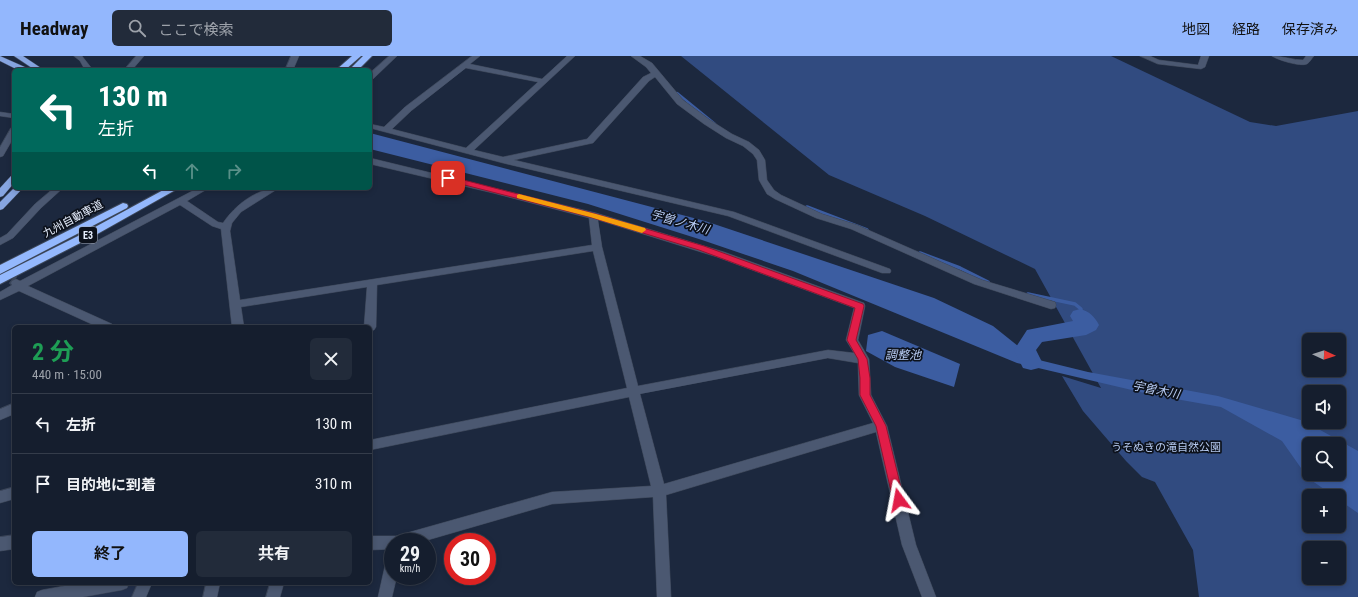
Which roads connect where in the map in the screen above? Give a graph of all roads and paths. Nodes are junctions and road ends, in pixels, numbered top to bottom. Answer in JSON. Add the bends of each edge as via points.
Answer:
{"nodes":[{"id":1,"x":18,"y":56,"type":"edge"},
{"id":2,"x":78,"y":56,"type":"edge"},
{"id":3,"x":140,"y":56,"type":"edge"},
{"id":4,"x":295,"y":56,"type":"edge"},
{"id":5,"x":357,"y":56,"type":"edge"},
{"id":6,"x":368,"y":56,"type":"edge"},
{"id":7,"x":393,"y":56,"type":"edge"},
{"id":8,"x":476,"y":56,"type":"edge"},
{"id":9,"x":571,"y":56,"type":"edge"},
{"id":10,"x":634,"y":56,"type":"edge"},
{"id":11,"x":1144,"y":56,"type":"edge"},
{"id":12,"x":1205,"y":56,"type":"edge"},
{"id":13,"x":1276,"y":56,"type":"edge"},
{"id":14,"x":1310,"y":56,"type":"edge"},
{"id":15,"x":0,"y":58,"type":"edge"},
{"id":16,"x":464,"y":65,"type":"junction"},
{"id":17,"x":20,"y":68,"type":"edge"},
{"id":18,"x":37,"y":68,"type":"edge"},
{"id":19,"x":88,"y":68,"type":"edge"},
{"id":20,"x":130,"y":68,"type":"edge"},
{"id":21,"x":290,"y":68,"type":"edge"},
{"id":22,"x":342,"y":68,"type":"edge"},
{"id":23,"x":354,"y":68,"type":"edge"},
{"id":24,"x":656,"y":73,"type":"junction"},
{"id":25,"x":372,"y":76,"type":"edge"},
{"id":26,"x":543,"y":82,"type":"junction"},
{"id":27,"x":0,"y":114,"type":"edge"},
{"id":28,"x":12,"y":116,"type":"edge"},
{"id":29,"x":372,"y":126,"type":"edge"},
{"id":30,"x":386,"y":130,"type":"junction"},
{"id":31,"x":12,"y":133,"type":"edge"},
{"id":32,"x":468,"y":150,"type":"junction"},
{"id":33,"x":0,"y":154,"type":"edge"},
{"id":34,"x":503,"y":160,"type":"junction"},
{"id":35,"x":372,"y":161,"type":"edge"},
{"id":36,"x":12,"y":180,"type":"edge"},
{"id":37,"x":17,"y":190,"type":"edge"},
{"id":38,"x":57,"y":190,"type":"edge"},
{"id":39,"x":153,"y":190,"type":"edge"},
{"id":40,"x":170,"y":190,"type":"edge"},
{"id":41,"x":201,"y":190,"type":"edge"},
{"id":42,"x":271,"y":190,"type":"edge"},
{"id":43,"x":0,"y":194,"type":"edge"},
{"id":44,"x":180,"y":201,"type":"junction"},
{"id":45,"x":0,"y":207,"type":"edge"},
{"id":46,"x":593,"y":215,"type":"junction"},
{"id":47,"x":226,"y":226,"type":"junction"},
{"id":48,"x":0,"y":242,"type":"edge"},
{"id":49,"x":597,"y":247,"type":"junction"},
{"id":50,"x":0,"y":270,"type":"edge"},
{"id":51,"x":886,"y":271,"type":"dead end"},
{"id":52,"x":0,"y":280,"type":"edge"},
{"id":53,"x":372,"y":282,"type":"junction"},
{"id":54,"x":17,"y":284,"type":"junction"},
{"id":55,"x":0,"y":296,"type":"edge"},
{"id":56,"x":235,"y":304,"type":"junction"},
{"id":57,"x":1051,"y":306,"type":"dead end"},
{"id":58,"x":104,"y":325,"type":"edge"},
{"id":59,"x":238,"y":325,"type":"edge"},
{"id":60,"x":370,"y":325,"type":"edge"},
{"id":61,"x":862,"y":359,"type":"junction"},
{"id":62,"x":634,"y":391,"type":"junction"},
{"id":63,"x":12,"y":409,"type":"edge"},
{"id":64,"x":0,"y":415,"type":"edge"},
{"id":65,"x":881,"y":426,"type":"junction"},
{"id":66,"x":372,"y":445,"type":"edge"},
{"id":67,"x":659,"y":491,"type":"junction"},
{"id":68,"x":12,"y":494,"type":"edge"},
{"id":69,"x":0,"y":497,"type":"edge"},
{"id":70,"x":430,"y":533,"type":"edge"},
{"id":71,"x":12,"y":542,"type":"edge"},
{"id":72,"x":372,"y":542,"type":"edge"},
{"id":73,"x":384,"y":542,"type":"edge"},
{"id":74,"x":0,"y":544,"type":"edge"},
{"id":75,"x":111,"y":585,"type":"edge"},
{"id":76,"x":144,"y":585,"type":"edge"},
{"id":77,"x":213,"y":585,"type":"edge"},
{"id":78,"x":276,"y":585,"type":"edge"},
{"id":79,"x":388,"y":585,"type":"edge"},
{"id":80,"x":42,"y":597,"type":"edge"},
{"id":81,"x":138,"y":597,"type":"edge"},
{"id":82,"x":210,"y":597,"type":"edge"},
{"id":83,"x":273,"y":597,"type":"edge"},
{"id":84,"x":385,"y":597,"type":"edge"},
{"id":85,"x":664,"y":597,"type":"edge"},
{"id":86,"x":929,"y":597,"type":"edge"}],
"edges":[{"from":1,"to":18,"type":"highway"},
{"from":2,"to":19,"type":"street"},
{"from":3,"to":20,"type":"street"},
{"from":4,"to":21,"type":"street"},
{"from":5,"to":22,"type":"highway"},
{"from":6,"to":23,"type":"highway"},
{"from":7,"to":25,"type":"street"},
{"from":8,"to":16,"type":"street"},
{"from":9,"to":26,"type":"street"},
{"from":10,"to":24,"type":"street","via":[[649,65]]},
{"from":11,"to":12,"type":"street","via":[[1158,62],[1201,67]]},
{"from":13,"to":14,"type":"street","via":[[1305,62]]},
{"from":15,"to":17,"type":"highway"},
{"from":16,"to":26,"type":"street"},
{"from":16,"to":30,"type":"street"},
{"from":24,"to":34,"type":"street","via":[[646,79],[590,141]]},
{"from":24,"to":57,"type":"street","via":[[680,102],[728,136],[756,152],[761,160],[763,180],[770,192],[778,197],[819,216],[854,227],[978,282]]},
{"from":26,"to":32,"type":"street"},
{"from":27,"to":28,"type":"street"},
{"from":29,"to":30,"type":"street"},
{"from":30,"to":32,"type":"street"},
{"from":31,"to":33,"type":"street"},
{"from":32,"to":34,"type":"street"},
{"from":34,"to":51,"type":"street","via":[[732,214]]},
{"from":35,"to":46,"type":"street"},
{"from":36,"to":43,"type":"highway"},
{"from":37,"to":45,"type":"highway"},
{"from":38,"to":48,"type":"street","via":[[10,236]]},
{"from":39,"to":50,"type":"highway","name":"九州自動車道","number":"E3"},
{"from":40,"to":52,"type":"highway","name":"九州自動車道","number":"E3"},
{"from":41,"to":44,"type":"street"},
{"from":42,"to":47,"type":"street","via":[[234,214]]},
{"from":44,"to":47,"type":"street","via":[[215,224]]},
{"from":44,"to":54,"type":"street"},
{"from":46,"to":49,"type":"street"},
{"from":46,"to":61,"type":"street","via":[[702,248],[860,306],[852,340]]},
{"from":47,"to":56,"type":"street"},
{"from":49,"to":53,"type":"street"},
{"from":49,"to":62,"type":"street"},
{"from":53,"to":56,"type":"street"},
{"from":53,"to":60,"type":"street"},
{"from":54,"to":55,"type":"street"},
{"from":54,"to":58,"type":"street"},
{"from":56,"to":59,"type":"street"},
{"from":61,"to":62,"type":"street","via":[[828,354]]},
{"from":61,"to":65,"type":"street","via":[[865,395]]},
{"from":62,"to":66,"type":"street"},
{"from":62,"to":67,"type":"street"},
{"from":63,"to":64,"type":"street"},
{"from":65,"to":67,"type":"street"},
{"from":65,"to":86,"type":"street","via":[[909,545]]},
{"from":67,"to":70,"type":"street","via":[[552,498]]},
{"from":67,"to":85,"type":"street"},
{"from":68,"to":69,"type":"street"},
{"from":71,"to":74,"type":"street"},
{"from":72,"to":73,"type":"street"},
{"from":75,"to":80,"type":"street"},
{"from":76,"to":81,"type":"street"},
{"from":77,"to":82,"type":"street"},
{"from":78,"to":83,"type":"street"},
{"from":79,"to":84,"type":"street"}]}
